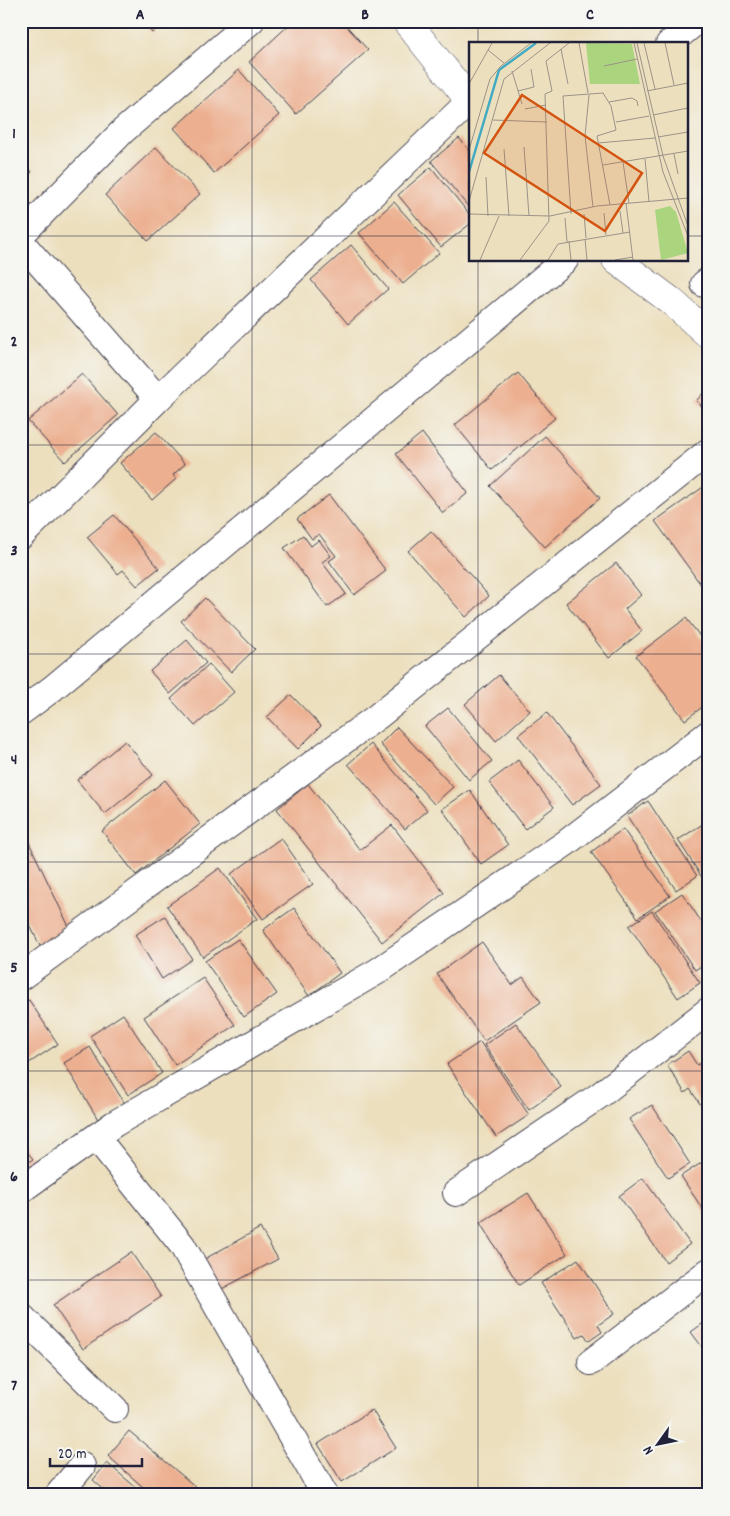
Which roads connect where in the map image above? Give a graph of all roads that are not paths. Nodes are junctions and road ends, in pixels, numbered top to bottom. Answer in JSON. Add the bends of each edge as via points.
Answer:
{"nodes":[{"id":1,"x":251,"y":21,"type":"edge"},
{"id":2,"x":406,"y":21,"type":"edge"},
{"id":3,"x":697,"y":21,"type":"edge"},
{"id":4,"x":671,"y":42,"type":"edge"},
{"id":5,"x":469,"y":100,"type":"edge"},
{"id":6,"x":469,"y":102,"type":"edge"},
{"id":7,"x":21,"y":236,"type":"edge"},
{"id":8,"x":21,"y":242,"type":"edge"},
{"id":9,"x":564,"y":261,"type":"edge"},
{"id":10,"x":617,"y":261,"type":"edge"},
{"id":11,"x":709,"y":335,"type":"edge"},
{"id":12,"x":158,"y":399,"type":"junction"},
{"id":13,"x":709,"y":451,"type":"edge"},
{"id":14,"x":21,"y":536,"type":"edge"},
{"id":15,"x":21,"y":712,"type":"edge"},
{"id":16,"x":709,"y":733,"type":"edge"},
{"id":17,"x":21,"y":977,"type":"edge"},
{"id":18,"x":709,"y":1010,"type":"edge"},
{"id":19,"x":96,"y":1136,"type":"junction"},
{"id":20,"x":21,"y":1190,"type":"edge"},
{"id":21,"x":456,"y":1193,"type":"dead end"},
{"id":22,"x":709,"y":1271,"type":"edge"},
{"id":23,"x":21,"y":1316,"type":"edge"},
{"id":24,"x":591,"y":1362,"type":"dead end"},
{"id":25,"x":115,"y":1409,"type":"dead end"},
{"id":26,"x":82,"y":1466,"type":"dead end"},
{"id":27,"x":58,"y":1495,"type":"edge"},
{"id":28,"x":325,"y":1495,"type":"edge"}],
"edges":[{"from":1,"to":7,"type":"street","via":[[123,131]]},
{"from":2,"to":5,"type":"street"},
{"from":3,"to":4,"type":"street"},
{"from":6,"to":12,"type":"street"},
{"from":8,"to":12,"type":"street"},
{"from":9,"to":15,"type":"street"},
{"from":10,"to":11,"type":"street","via":[[671,301]]},
{"from":12,"to":14,"type":"street"},
{"from":13,"to":17,"type":"street","via":[[378,716]]},
{"from":16,"to":19,"type":"street","via":[[566,843],[378,971]]},
{"from":18,"to":21,"type":"street","via":[[600,1095]]},
{"from":19,"to":20,"type":"street"},
{"from":19,"to":28,"type":"street","via":[[182,1245]]},
{"from":22,"to":24,"type":"street"},
{"from":23,"to":25,"type":"street"},
{"from":26,"to":27,"type":"street"}]}
